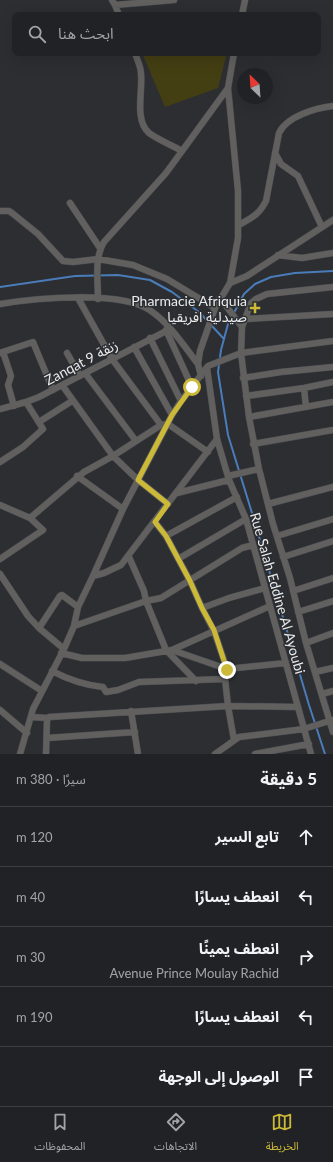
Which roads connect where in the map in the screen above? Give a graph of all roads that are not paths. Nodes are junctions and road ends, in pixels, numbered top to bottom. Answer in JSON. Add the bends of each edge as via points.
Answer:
{"nodes":[{"id":1,"x":171,"y":0,"type":"edge"},
{"id":2,"x":174,"y":0,"type":"edge"},
{"id":3,"x":244,"y":0,"type":"edge"},
{"id":4,"x":113,"y":3,"type":"edge"},
{"id":5,"x":118,"y":12,"type":"edge"},
{"id":6,"x":242,"y":12,"type":"edge"},
{"id":7,"x":135,"y":56,"type":"edge"},
{"id":8,"x":233,"y":56,"type":"edge"},
{"id":9,"x":228,"y":88,"type":"junction"},
{"id":10,"x":333,"y":106,"type":"edge"},
{"id":11,"x":182,"y":151,"type":"junction"},
{"id":12,"x":275,"y":153,"type":"junction"},
{"id":13,"x":70,"y":203,"type":"dead end"},
{"id":14,"x":0,"y":211,"type":"edge"},
{"id":15,"x":333,"y":220,"type":"edge"},
{"id":16,"x":239,"y":224,"type":"junction"},
{"id":17,"x":322,"y":227,"type":"junction"},
{"id":18,"x":100,"y":248,"type":"junction"},
{"id":19,"x":333,"y":253,"type":"edge"},
{"id":20,"x":278,"y":255,"type":"junction"},
{"id":21,"x":98,"y":259,"type":"junction"},
{"id":22,"x":230,"y":283,"type":"junction"},
{"id":23,"x":333,"y":288,"type":"edge"},
{"id":24,"x":78,"y":298,"type":"junction"},
{"id":25,"x":220,"y":298,"type":"junction"},
{"id":26,"x":98,"y":299,"type":"junction"},
{"id":27,"x":0,"y":304,"type":"edge"},
{"id":28,"x":215,"y":308,"type":"junction"},
{"id":29,"x":333,"y":314,"type":"edge"},
{"id":30,"x":245,"y":319,"type":"junction"},
{"id":31,"x":242,"y":328,"type":"junction"},
{"id":32,"x":168,"y":329,"type":"junction"},
{"id":33,"x":150,"y":338,"type":"junction"},
{"id":34,"x":333,"y":341,"type":"edge"},
{"id":35,"x":134,"y":347,"type":"junction"},
{"id":36,"x":1,"y":353,"type":"edge"},
{"id":37,"x":67,"y":353,"type":"dead end"},
{"id":38,"x":241,"y":353,"type":"junction"},
{"id":39,"x":112,"y":359,"type":"junction"},
{"id":40,"x":198,"y":364,"type":"junction"},
{"id":41,"x":333,"y":366,"type":"edge"},
{"id":42,"x":207,"y":367,"type":"junction"},
{"id":43,"x":82,"y":375,"type":"junction"},
{"id":44,"x":201,"y":376,"type":"junction"},
{"id":45,"x":243,"y":378,"type":"junction"},
{"id":46,"x":333,"y":382,"type":"edge"},
{"id":47,"x":62,"y":385,"type":"junction"},
{"id":48,"x":192,"y":387,"type":"junction"},
{"id":49,"x":304,"y":388,"type":"junction"},
{"id":50,"x":53,"y":390,"type":"junction"},
{"id":51,"x":246,"y":396,"type":"junction"},
{"id":52,"x":181,"y":400,"type":"junction"},
{"id":53,"x":72,"y":401,"type":"junction"},
{"id":54,"x":26,"y":402,"type":"junction"},
{"id":55,"x":333,"y":402,"type":"edge"},
{"id":56,"x":14,"y":406,"type":"junction"},
{"id":57,"x":306,"y":407,"type":"junction"},
{"id":58,"x":0,"y":409,"type":"edge"},
{"id":59,"x":172,"y":415,"type":"junction"},
{"id":60,"x":249,"y":417,"type":"junction"},
{"id":61,"x":39,"y":422,"type":"junction"},
{"id":62,"x":165,"y":425,"type":"junction"},
{"id":63,"x":333,"y":430,"type":"edge"},
{"id":64,"x":217,"y":439,"type":"junction"},
{"id":65,"x":136,"y":441,"type":"junction"},
{"id":66,"x":254,"y":444,"type":"junction"},
{"id":67,"x":208,"y":452,"type":"junction"},
{"id":68,"x":112,"y":456,"type":"junction"},
{"id":69,"x":0,"y":462,"type":"edge"},
{"id":70,"x":259,"y":469,"type":"junction"},
{"id":71,"x":77,"y":476,"type":"junction"},
{"id":72,"x":229,"y":478,"type":"junction"},
{"id":73,"x":138,"y":480,"type":"junction"},
{"id":74,"x":333,"y":487,"type":"edge"},
{"id":75,"x":177,"y":493,"type":"junction"},
{"id":76,"x":237,"y":497,"type":"junction"},
{"id":77,"x":168,"y":504,"type":"junction"},
{"id":78,"x":268,"y":504,"type":"junction"},
{"id":79,"x":0,"y":505,"type":"edge"},
{"id":80,"x":123,"y":510,"type":"junction"},
{"id":81,"x":30,"y":518,"type":"junction"},
{"id":82,"x":246,"y":519,"type":"junction"},
{"id":83,"x":333,"y":519,"type":"edge"},
{"id":84,"x":155,"y":522,"type":"junction"},
{"id":85,"x":166,"y":536,"type":"junction"},
{"id":86,"x":277,"y":536,"type":"junction"},
{"id":87,"x":333,"y":541,"type":"edge"},
{"id":88,"x":253,"y":544,"type":"junction"},
{"id":89,"x":129,"y":556,"type":"junction"},
{"id":90,"x":283,"y":557,"type":"junction"},
{"id":91,"x":0,"y":559,"type":"edge"},
{"id":92,"x":178,"y":559,"type":"junction"},
{"id":93,"x":0,"y":574,"type":"edge"},
{"id":94,"x":93,"y":576,"type":"junction"},
{"id":95,"x":333,"y":578,"type":"edge"},
{"id":96,"x":190,"y":581,"type":"junction"},
{"id":97,"x":265,"y":588,"type":"junction"},
{"id":98,"x":293,"y":591,"type":"junction"},
{"id":99,"x":146,"y":601,"type":"junction"},
{"id":100,"x":333,"y":602,"type":"edge"},
{"id":101,"x":270,"y":606,"type":"junction"},
{"id":102,"x":78,"y":607,"type":"junction"},
{"id":103,"x":202,"y":608,"type":"junction"},
{"id":104,"x":298,"y":612,"type":"junction"},
{"id":105,"x":74,"y":626,"type":"junction"},
{"id":106,"x":39,"y":628,"type":"junction"},
{"id":107,"x":214,"y":630,"type":"junction"},
{"id":108,"x":333,"y":633,"type":"edge"},
{"id":109,"x":306,"y":643,"type":"junction"},
{"id":110,"x":169,"y":650,"type":"junction"},
{"id":111,"x":63,"y":651,"type":"junction"},
{"id":112,"x":286,"y":663,"type":"junction"},
{"id":113,"x":0,"y":664,"type":"edge"},
{"id":114,"x":333,"y":668,"type":"edge"},
{"id":115,"x":227,"y":670,"type":"junction"},
{"id":116,"x":52,"y":671,"type":"junction"},
{"id":117,"x":315,"y":672,"type":"junction"},
{"id":118,"x":225,"y":679,"type":"junction"},
{"id":119,"x":196,"y":681,"type":"junction"},
{"id":120,"x":42,"y":691,"type":"junction"},
{"id":121,"x":333,"y":692,"type":"edge"},
{"id":122,"x":322,"y":694,"type":"junction"},
{"id":123,"x":228,"y":706,"type":"junction"},
{"id":124,"x":298,"y":707,"type":"junction"},
{"id":125,"x":0,"y":710,"type":"edge"},
{"id":126,"x":131,"y":712,"type":"junction"},
{"id":127,"x":31,"y":717,"type":"junction"},
{"id":128,"x":49,"y":718,"type":"junction"},
{"id":129,"x":330,"y":720,"type":"edge"},
{"id":130,"x":307,"y":727,"type":"junction"},
{"id":131,"x":135,"y":732,"type":"junction"},
{"id":132,"x":333,"y":732,"type":"edge"},
{"id":133,"x":27,"y":733,"type":"junction"},
{"id":134,"x":47,"y":738,"type":"junction"},
{"id":135,"x":234,"y":740,"type":"junction"},
{"id":136,"x":309,"y":744,"type":"junction"},
{"id":137,"x":20,"y":754,"type":"edge"},
{"id":138,"x":46,"y":754,"type":"edge"},
{"id":139,"x":138,"y":754,"type":"edge"},
{"id":140,"x":216,"y":754,"type":"edge"},
{"id":141,"x":255,"y":754,"type":"edge"},
{"id":142,"x":310,"y":754,"type":"edge"}],
"edges":[{"from":1,"to":2,"type":"street"},
{"from":1,"to":4,"type":"street"},
{"from":3,"to":6,"type":"street"},
{"from":4,"to":5,"type":"street"},
{"from":7,"to":11,"type":"street","via":[[142,74],[140,109],[144,125],[153,136]]},
{"from":8,"to":9,"type":"street"},
{"from":9,"to":11,"type":"street"},
{"from":9,"to":16,"type":"street"},
{"from":10,"to":12,"type":"street","via":[[322,107],[287,122],[279,133]]},
{"from":11,"to":18,"type":"street"},
{"from":12,"to":16,"type":"street","via":[[266,202],[262,210]]},
{"from":12,"to":17,"type":"street","via":[[281,164],[298,176]]},
{"from":13,"to":18,"type":"street"},
{"from":14,"to":21,"type":"street","via":[[12,213],[38,234],[63,260],[74,262]]},
{"from":15,"to":17,"type":"street"},
{"from":16,"to":22,"type":"street"},
{"from":17,"to":20,"type":"street"},
{"from":18,"to":21,"type":"street"},
{"from":19,"to":20,"type":"street","via":[[302,258]]},
{"from":20,"to":22,"type":"street","via":[[247,276]]},
{"from":21,"to":26,"type":"street"},
{"from":21,"to":28,"type":"street","via":[[148,271],[167,279]]},
{"from":22,"to":25,"type":"street"},
{"from":23,"to":30,"type":"street","via":[[261,296],[251,303]]},
{"from":24,"to":26,"type":"street"},
{"from":24,"to":27,"type":"street","via":[[30,299]]},
{"from":24,"to":39,"type":"street"},
{"from":25,"to":28,"type":"street"},
{"from":25,"to":31,"type":"street"},
{"from":26,"to":32,"type":"street","via":[[119,300],[150,310]]},
{"from":28,"to":40,"type":"street"},
{"from":29,"to":30,"type":"street"},
{"from":30,"to":31,"type":"street"},
{"from":31,"to":38,"type":"street"},
{"from":32,"to":33,"type":"street","name":"Zanqat 9 زنقة"},
{"from":32,"to":40,"type":"street"},
{"from":32,"to":48,"type":"street"},
{"from":33,"to":35,"type":"street","name":"Zanqat 9 زنقة"},
{"from":33,"to":52,"type":"street"},
{"from":34,"to":38,"type":"street"},
{"from":35,"to":39,"type":"street","name":"Zanqat 9 زنقة"},
{"from":35,"to":59,"type":"street"},
{"from":36,"to":50,"type":"street","via":[[33,342]]},
{"from":36,"to":56,"type":"street","via":[[11,376],[8,385]]},
{"from":37,"to":43,"type":"street"},
{"from":38,"to":42,"type":"street"},
{"from":38,"to":45,"type":"street"},
{"from":39,"to":43,"type":"street","name":"Zanqat 9 زنقة"},
{"from":39,"to":62,"type":"street"},
{"from":40,"to":44,"type":"street"},
{"from":41,"to":45,"type":"street"},
{"from":42,"to":44,"type":"street"},
{"from":42,"to":64,"type":"street","name":"Rue Salah Eddine Al Ayoubi"},
{"from":43,"to":47,"type":"street","name":"Zanqat 9 زنقة"},
{"from":43,"to":65,"type":"street"},
{"from":44,"to":48,"type":"street"},
{"from":45,"to":51,"type":"street"},
{"from":46,"to":49,"type":"street"},
{"from":47,"to":50,"type":"street","name":"Zanqat 9 زنقة"},
{"from":47,"to":53,"type":"street"},
{"from":48,"to":52,"type":"street"},
{"from":49,"to":51,"type":"street"},
{"from":49,"to":57,"type":"street"},
{"from":50,"to":54,"type":"street","name":"Zanqat 9 زنقة"},
{"from":51,"to":60,"type":"street"},
{"from":52,"to":59,"type":"street"},
{"from":53,"to":61,"type":"street"},
{"from":53,"to":68,"type":"street"},
{"from":54,"to":56,"type":"street","name":"Zanqat 9 زنقة"},
{"from":54,"to":61,"type":"street"},
{"from":55,"to":57,"type":"street"},
{"from":56,"to":58,"type":"street","name":"Zanqat 9 زنقة"},
{"from":57,"to":60,"type":"street"},
{"from":59,"to":62,"type":"street"},
{"from":60,"to":66,"type":"street"},
{"from":61,"to":69,"type":"street","via":[[43,429],[23,447]]},
{"from":62,"to":65,"type":"street"},
{"from":62,"to":67,"type":"street"},
{"from":62,"to":73,"type":"street"},
{"from":63,"to":66,"type":"street"},
{"from":64,"to":67,"type":"street"},
{"from":64,"to":72,"type":"street","name":"Rue Salah Eddine Al Ayoubi"},
{"from":65,"to":68,"type":"street"},
{"from":66,"to":70,"type":"street"},
{"from":67,"to":75,"type":"street"},
{"from":68,"to":71,"type":"street"},
{"from":68,"to":73,"type":"street"},
{"from":70,"to":72,"type":"street"},
{"from":70,"to":78,"type":"street"},
{"from":71,"to":80,"type":"street"},
{"from":71,"to":81,"type":"street"},
{"from":72,"to":75,"type":"street"},
{"from":72,"to":76,"type":"street","name":"Rue Salah Eddine Al Ayoubi"},
{"from":73,"to":77,"type":"street"},
{"from":73,"to":80,"type":"street"},
{"from":74,"to":78,"type":"street"},
{"from":75,"to":77,"type":"street"},
{"from":76,"to":82,"type":"street","name":"Rue Salah Eddine Al Ayoubi"},
{"from":76,"to":85,"type":"street"},
{"from":77,"to":84,"type":"street"},
{"from":78,"to":86,"type":"street"},
{"from":79,"to":81,"type":"street"},
{"from":80,"to":94,"type":"street"},
{"from":81,"to":91,"type":"street","via":[[43,530]]},
{"from":82,"to":88,"type":"street","name":"Rue Salah Eddine Al Ayoubi"},
{"from":82,"to":92,"type":"street"},
{"from":83,"to":86,"type":"street"},
{"from":84,"to":85,"type":"street"},
{"from":84,"to":89,"type":"street"},
{"from":85,"to":92,"type":"street"},
{"from":86,"to":90,"type":"street"},
{"from":87,"to":90,"type":"street"},
{"from":88,"to":96,"type":"street","via":[[242,548]]},
{"from":88,"to":97,"type":"street","name":"Rue Salah Eddine Al Ayoubi"},
{"from":89,"to":94,"type":"street","via":[[122,565]]},
{"from":89,"to":99,"type":"street"},
{"from":90,"to":98,"type":"street"},
{"from":92,"to":96,"type":"street"},
{"from":93,"to":106,"type":"street"},
{"from":94,"to":102,"type":"street"},
{"from":95,"to":98,"type":"street"},
{"from":96,"to":99,"type":"street","via":[[161,598]]},
{"from":96,"to":103,"type":"street"},
{"from":97,"to":101,"type":"street","name":"Rue Salah Eddine Al Ayoubi"},
{"from":97,"to":103,"type":"street"},
{"from":98,"to":104,"type":"street"},
{"from":99,"to":105,"type":"street"},
{"from":99,"to":110,"type":"street"},
{"from":100,"to":104,"type":"street"},
{"from":101,"to":107,"type":"street"},
{"from":101,"to":112,"type":"street","name":"Rue Salah Eddine Al Ayoubi"},
{"from":102,"to":105,"type":"street"},
{"from":102,"to":106,"type":"street","via":[[60,596]]},
{"from":103,"to":107,"type":"street"},
{"from":104,"to":109,"type":"street"},
{"from":105,"to":111,"type":"street"},
{"from":106,"to":111,"type":"street"},
{"from":107,"to":110,"type":"street"},
{"from":107,"to":115,"type":"street"},
{"from":108,"to":109,"type":"street"},
{"from":109,"to":117,"type":"street"},
{"from":110,"to":111,"type":"street","via":[[125,658],[82,658]]},
{"from":110,"to":115,"type":"street"},
{"from":110,"to":119,"type":"street"},
{"from":111,"to":116,"type":"street"},
{"from":112,"to":115,"type":"street"},
{"from":112,"to":124,"type":"street","name":"Rue Salah Eddine Al Ayoubi"},
{"from":113,"to":120,"type":"street"},
{"from":114,"to":117,"type":"street"},
{"from":115,"to":118,"type":"street"},
{"from":116,"to":119,"type":"street","via":[[72,681],[103,687],[106,692],[139,682]]},
{"from":116,"to":120,"type":"street"},
{"from":117,"to":122,"type":"street"},
{"from":118,"to":119,"type":"street"},
{"from":118,"to":123,"type":"street"},
{"from":120,"to":127,"type":"street"},
{"from":121,"to":122,"type":"street"},
{"from":122,"to":129,"type":"street"},
{"from":123,"to":124,"type":"street"},
{"from":123,"to":126,"type":"street"},
{"from":123,"to":135,"type":"street"},
{"from":124,"to":130,"type":"street","name":"Rue Salah Eddine Al Ayoubi"},
{"from":125,"to":133,"type":"street"},
{"from":126,"to":128,"type":"street"},
{"from":126,"to":131,"type":"street"},
{"from":127,"to":128,"type":"street"},
{"from":127,"to":133,"type":"street"},
{"from":128,"to":134,"type":"street"},
{"from":129,"to":130,"type":"street"},
{"from":129,"to":132,"type":"street"},
{"from":130,"to":135,"type":"street","via":[[239,737]]},
{"from":130,"to":136,"type":"street","name":"Rue Salah Eddine Al Ayoubi"},
{"from":131,"to":134,"type":"street"},
{"from":131,"to":139,"type":"street"},
{"from":133,"to":137,"type":"street"},
{"from":134,"to":138,"type":"street"},
{"from":135,"to":140,"type":"street"},
{"from":136,"to":141,"type":"street"},
{"from":136,"to":142,"type":"street","name":"Rue Salah Eddine Al Ayoubi"}]}
